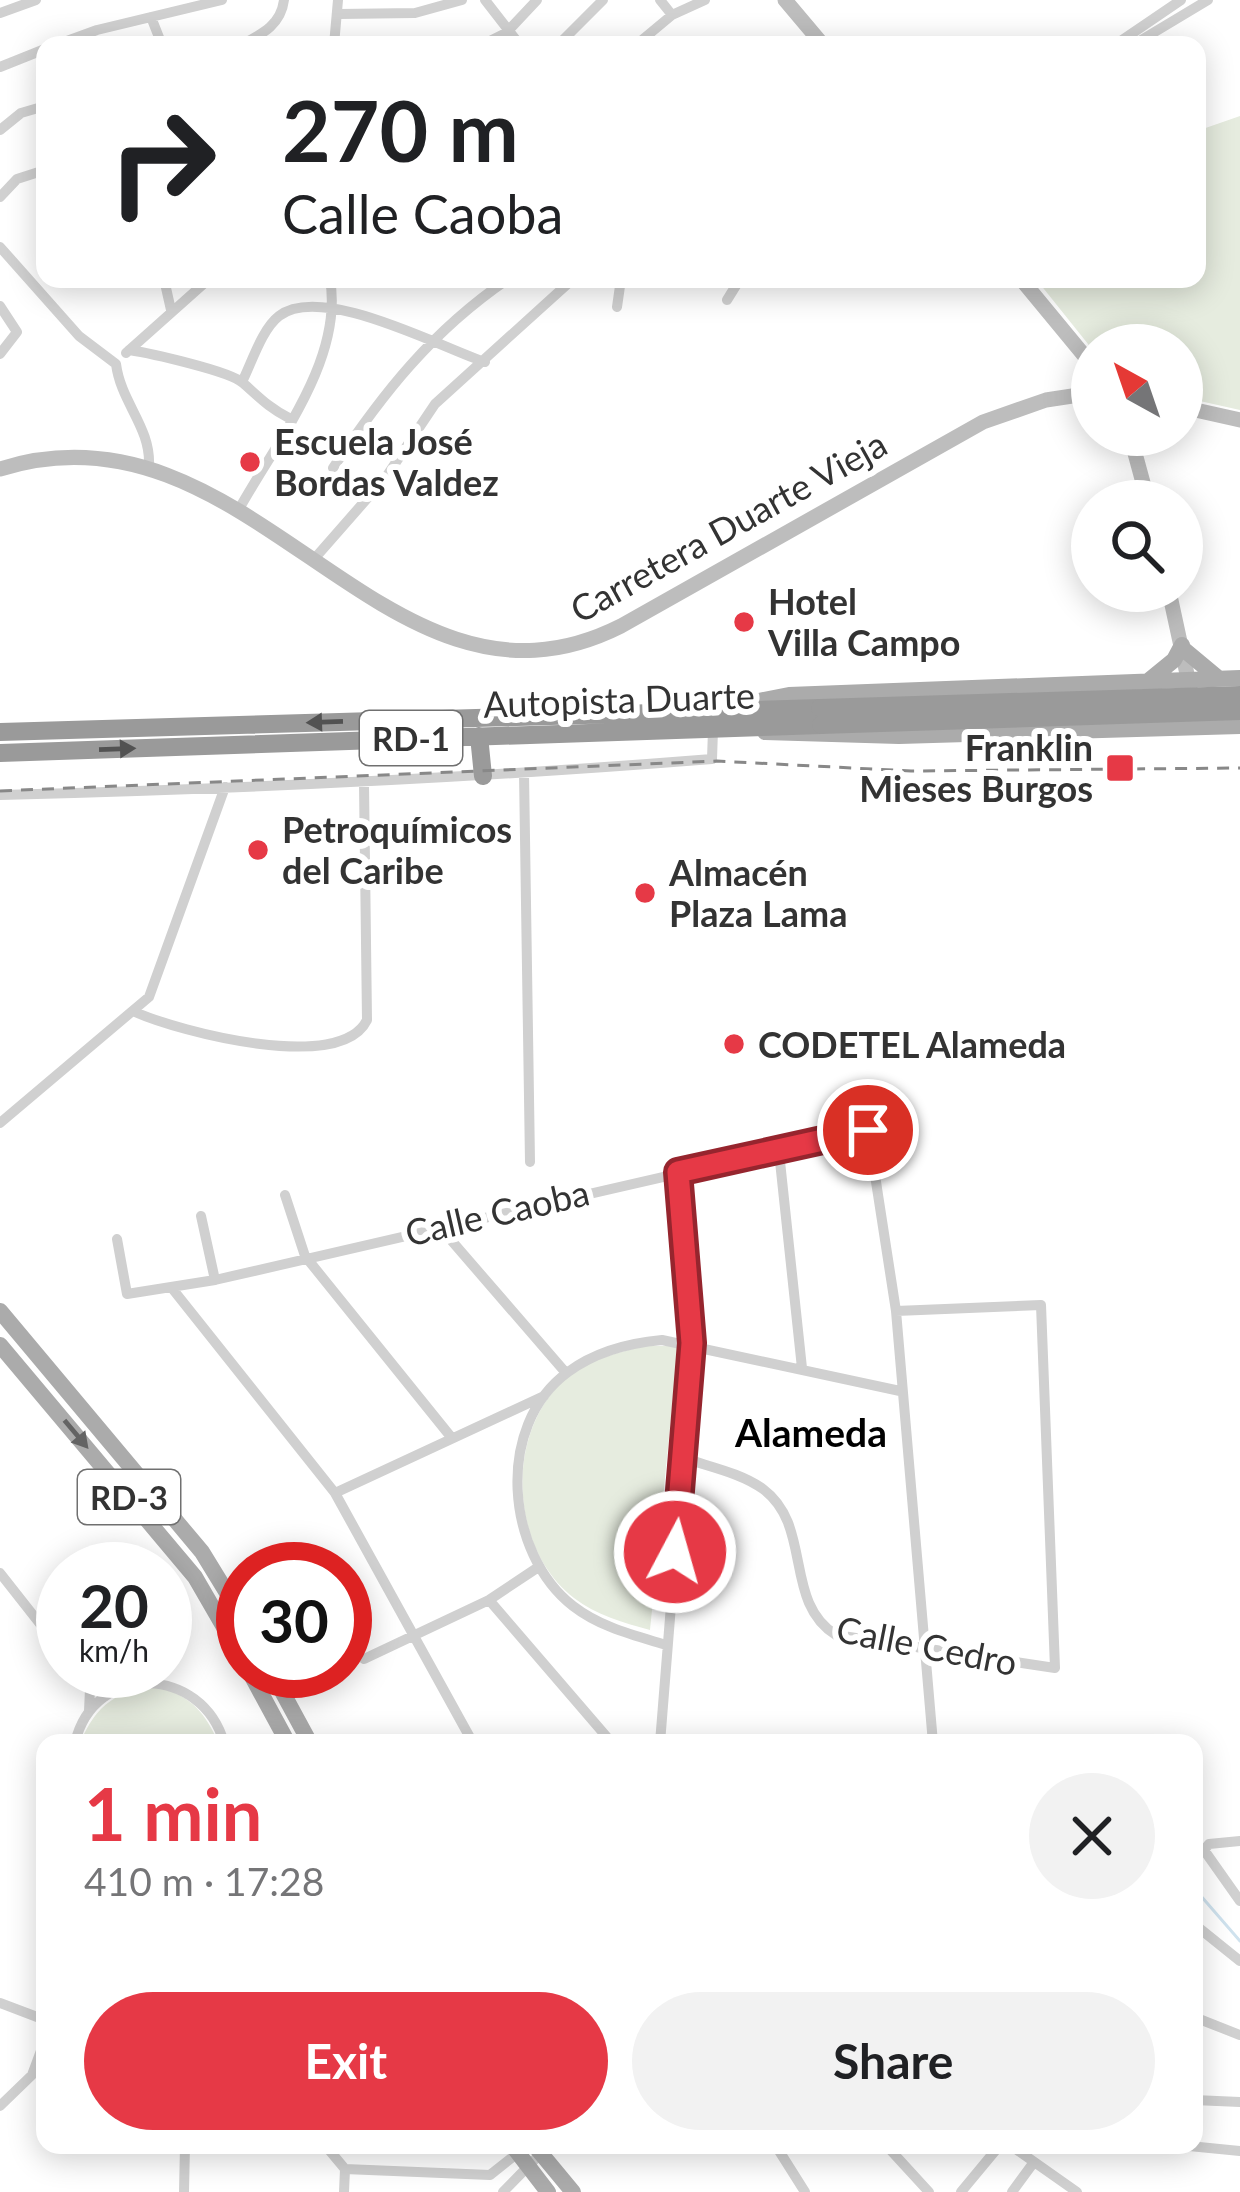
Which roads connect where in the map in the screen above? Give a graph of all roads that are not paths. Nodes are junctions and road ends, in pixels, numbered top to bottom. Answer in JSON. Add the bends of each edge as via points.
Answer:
{"nodes":[{"id":1,"x":36,"y":0,"type":"edge"},
{"id":2,"x":221,"y":0,"type":"edge"},
{"id":3,"x":284,"y":0,"type":"edge"},
{"id":4,"x":338,"y":0,"type":"edge"},
{"id":5,"x":462,"y":0,"type":"edge"},
{"id":6,"x":484,"y":0,"type":"edge"},
{"id":7,"x":537,"y":0,"type":"edge"},
{"id":8,"x":603,"y":0,"type":"edge"},
{"id":9,"x":660,"y":0,"type":"edge"},
{"id":10,"x":705,"y":0,"type":"edge"},
{"id":11,"x":784,"y":0,"type":"edge"},
{"id":12,"x":1181,"y":0,"type":"edge"},
{"id":13,"x":1208,"y":0,"type":"edge"},
{"id":14,"x":0,"y":13,"type":"edge"},
{"id":15,"x":339,"y":14,"type":"junction"},
{"id":16,"x":672,"y":15,"type":"junction"},
{"id":17,"x":151,"y":17,"type":"junction"},
{"id":18,"x":97,"y":29,"type":"junction"},
{"id":19,"x":506,"y":33,"type":"junction"},
{"id":20,"x":79,"y":36,"type":"edge"},
{"id":21,"x":100,"y":36,"type":"edge"},
{"id":22,"x":158,"y":36,"type":"edge"},
{"id":23,"x":254,"y":36,"type":"edge"},
{"id":24,"x":335,"y":36,"type":"edge"},
{"id":25,"x":500,"y":36,"type":"edge"},
{"id":26,"x":510,"y":36,"type":"edge"},
{"id":27,"x":567,"y":36,"type":"edge"},
{"id":28,"x":647,"y":36,"type":"edge"},
{"id":29,"x":815,"y":36,"type":"edge"},
{"id":30,"x":1128,"y":36,"type":"edge"},
{"id":31,"x":1148,"y":36,"type":"edge"},
{"id":32,"x":36,"y":53,"type":"edge"},
{"id":33,"x":0,"y":67,"type":"edge"},
{"id":34,"x":36,"y":108,"type":"edge"},
{"id":35,"x":0,"y":130,"type":"edge"},
{"id":36,"x":36,"y":173,"type":"edge"},
{"id":37,"x":0,"y":197,"type":"edge"},
{"id":38,"x":0,"y":248,"type":"edge"},
{"id":39,"x":36,"y":284,"type":"edge"},
{"id":40,"x":40,"y":288,"type":"edge"},
{"id":41,"x":47,"y":288,"type":"edge"},
{"id":42,"x":166,"y":288,"type":"edge"},
{"id":43,"x":198,"y":288,"type":"edge"},
{"id":44,"x":332,"y":288,"type":"edge"},
{"id":45,"x":496,"y":288,"type":"edge"},
{"id":46,"x":563,"y":288,"type":"edge"},
{"id":47,"x":620,"y":288,"type":"edge"},
{"id":48,"x":734,"y":288,"type":"edge"},
{"id":49,"x":1029,"y":288,"type":"edge"},
{"id":50,"x":48,"y":296,"type":"junction"},
{"id":51,"x":727,"y":300,"type":"dead end"},
{"id":52,"x":0,"y":306,"type":"edge"},
{"id":53,"x":617,"y":307,"type":"dead end"},
{"id":54,"x":335,"y":309,"type":"junction"},
{"id":55,"x":171,"y":310,"type":"junction"},
{"id":56,"x":1071,"y":339,"type":"edge"},
{"id":57,"x":426,"y":343,"type":"junction"},
{"id":58,"x":128,"y":350,"type":"junction"},
{"id":59,"x":3,"y":352,"type":"edge"},
{"id":60,"x":485,"y":362,"type":"junction"},
{"id":61,"x":116,"y":364,"type":"junction"},
{"id":62,"x":242,"y":382,"type":"junction"},
{"id":63,"x":1071,"y":397,"type":"edge"},
{"id":64,"x":1203,"y":411,"type":"edge"},
{"id":65,"x":289,"y":418,"type":"junction"},
{"id":66,"x":1240,"y":420,"type":"edge"},
{"id":67,"x":149,"y":466,"type":"junction"},
{"id":68,"x":333,"y":468,"type":"dead end"},
{"id":69,"x":0,"y":469,"type":"edge"},
{"id":70,"x":238,"y":511,"type":"junction"},
{"id":71,"x":315,"y":559,"type":"junction"},
{"id":72,"x":1174,"y":612,"type":"edge"},
{"id":73,"x":1182,"y":646,"type":"junction"},
{"id":74,"x":1240,"y":677,"type":"edge"},
{"id":75,"x":1219,"y":679,"type":"junction"},
{"id":76,"x":1189,"y":680,"type":"junction"},
{"id":77,"x":1147,"y":682,"type":"junction"},
{"id":78,"x":1240,"y":695,"type":"edge"},
{"id":79,"x":721,"y":710,"type":"junction"},
{"id":80,"x":1240,"y":711,"type":"edge"},
{"id":81,"x":821,"y":716,"type":"junction"},
{"id":82,"x":1240,"y":726,"type":"edge"},
{"id":83,"x":1198,"y":727,"type":"junction"},
{"id":84,"x":740,"y":729,"type":"junction"},
{"id":85,"x":713,"y":730,"type":"junction"},
{"id":86,"x":0,"y":732,"type":"edge"},
{"id":87,"x":479,"y":736,"type":"junction"},
{"id":88,"x":0,"y":753,"type":"edge"},
{"id":89,"x":524,"y":773,"type":"junction"},
{"id":90,"x":483,"y":776,"type":"junction"},
{"id":91,"x":364,"y":784,"type":"junction"},
{"id":92,"x":225,"y":787,"type":"junction"},
{"id":93,"x":0,"y":795,"type":"edge"},
{"id":94,"x":135,"y":1012,"type":"junction"},
{"id":95,"x":0,"y":1123,"type":"edge"},
{"id":96,"x":779,"y":1152,"type":"junction"},
{"id":97,"x":530,"y":1162,"type":"dead end"},
{"id":98,"x":678,"y":1172,"type":"junction"},
{"id":99,"x":285,"y":1195,"type":"dead end"},
{"id":100,"x":201,"y":1216,"type":"dead end"},
{"id":101,"x":438,"y":1225,"type":"junction"},
{"id":102,"x":117,"y":1239,"type":"dead end"},
{"id":103,"x":305,"y":1256,"type":"junction"},
{"id":104,"x":215,"y":1280,"type":"junction"},
{"id":105,"x":171,"y":1287,"type":"junction"},
{"id":106,"x":0,"y":1311,"type":"edge"},
{"id":107,"x":896,"y":1311,"type":"junction"},
{"id":108,"x":692,"y":1343,"type":"junction"},
{"id":109,"x":0,"y":1345,"type":"edge"},
{"id":110,"x":802,"y":1368,"type":"junction"},
{"id":111,"x":566,"y":1373,"type":"junction"},
{"id":112,"x":900,"y":1390,"type":"junction"},
{"id":113,"x":545,"y":1396,"type":"junction"},
{"id":114,"x":451,"y":1437,"type":"junction"},
{"id":115,"x":684,"y":1458,"type":"junction"},
{"id":116,"x":335,"y":1493,"type":"junction"},
{"id":117,"x":537,"y":1568,"type":"junction"},
{"id":118,"x":0,"y":1573,"type":"edge"},
{"id":119,"x":216,"y":1575,"type":"edge"},
{"id":120,"x":489,"y":1600,"type":"junction"},
{"id":121,"x":216,"y":1613,"type":"edge"},
{"id":122,"x":36,"y":1619,"type":"edge"},
{"id":123,"x":412,"y":1634,"type":"junction"},
{"id":124,"x":666,"y":1645,"type":"junction"},
{"id":125,"x":927,"y":1648,"type":"junction"},
{"id":126,"x":372,"y":1655,"type":"edge"},
{"id":127,"x":192,"y":1697,"type":"edge"},
{"id":128,"x":88,"y":1698,"type":"edge"},
{"id":129,"x":105,"y":1698,"type":"edge"},
{"id":130,"x":264,"y":1698,"type":"edge"},
{"id":131,"x":286,"y":1698,"type":"edge"},
{"id":132,"x":89,"y":1711,"type":"junction"},
{"id":133,"x":79,"y":1734,"type":"edge"},
{"id":134,"x":221,"y":1734,"type":"edge"},
{"id":135,"x":283,"y":1734,"type":"edge"},
{"id":136,"x":305,"y":1734,"type":"edge"},
{"id":137,"x":468,"y":1734,"type":"edge"},
{"id":138,"x":604,"y":1734,"type":"edge"},
{"id":139,"x":661,"y":1734,"type":"edge"},
{"id":140,"x":932,"y":1734,"type":"edge"},
{"id":141,"x":1240,"y":1841,"type":"edge"},
{"id":142,"x":1240,"y":1901,"type":"edge"},
{"id":143,"x":1203,"y":1931,"type":"edge"},
{"id":144,"x":1240,"y":1961,"type":"edge"},
{"id":145,"x":0,"y":2003,"type":"edge"},
{"id":146,"x":36,"y":2017,"type":"edge"},
{"id":147,"x":1203,"y":2021,"type":"edge"},
{"id":148,"x":1240,"y":2035,"type":"edge"},
{"id":149,"x":36,"y":2064,"type":"edge"},
{"id":150,"x":1203,"y":2100,"type":"edge"},
{"id":151,"x":1240,"y":2102,"type":"edge"},
{"id":152,"x":0,"y":2106,"type":"edge"},
{"id":153,"x":1203,"y":2147,"type":"edge"},
{"id":154,"x":1240,"y":2150,"type":"edge"},
{"id":155,"x":185,"y":2154,"type":"edge"},
{"id":156,"x":332,"y":2154,"type":"edge"},
{"id":157,"x":523,"y":2154,"type":"edge"},
{"id":158,"x":527,"y":2154,"type":"edge"},
{"id":159,"x":531,"y":2154,"type":"edge"},
{"id":160,"x":533,"y":2154,"type":"edge"},
{"id":161,"x":781,"y":2154,"type":"edge"},
{"id":162,"x":894,"y":2154,"type":"edge"},
{"id":163,"x":993,"y":2154,"type":"edge"},
{"id":164,"x":1023,"y":2154,"type":"edge"},
{"id":165,"x":1034,"y":2162,"type":"junction"},
{"id":166,"x":345,"y":2169,"type":"junction"},
{"id":167,"x":500,"y":2169,"type":"junction"},
{"id":168,"x":506,"y":2187,"type":"edge"},
{"id":169,"x":184,"y":2192,"type":"edge"},
{"id":170,"x":344,"y":2192,"type":"edge"},
{"id":171,"x":548,"y":2192,"type":"edge"},
{"id":172,"x":573,"y":2192,"type":"edge"},
{"id":173,"x":806,"y":2192,"type":"edge"},
{"id":174,"x":929,"y":2192,"type":"edge"},
{"id":175,"x":961,"y":2192,"type":"edge"},
{"id":176,"x":1012,"y":2192,"type":"edge"},
{"id":177,"x":1077,"y":2192,"type":"edge"}],
"edges":[{"from":1,"to":14,"type":"street"},
{"from":2,"to":17,"type":"street"},
{"from":3,"to":23,"type":"street","via":[[282,15]]},
{"from":4,"to":15,"type":"street"},
{"from":5,"to":15,"type":"street","via":[[415,13]]},
{"from":6,"to":19,"type":"street"},
{"from":7,"to":19,"type":"street"},
{"from":8,"to":27,"type":"street"},
{"from":9,"to":16,"type":"street"},
{"from":10,"to":16,"type":"street"},
{"from":11,"to":29,"type":"main road"},
{"from":12,"to":30,"type":"street"},
{"from":13,"to":31,"type":"street"},
{"from":15,"to":24,"type":"street"},
{"from":16,"to":28,"type":"street"},
{"from":17,"to":18,"type":"street"},
{"from":17,"to":22,"type":"street"},
{"from":18,"to":20,"type":"street"},
{"from":18,"to":21,"type":"street"},
{"from":19,"to":25,"type":"street"},
{"from":19,"to":26,"type":"street"},
{"from":32,"to":33,"type":"street"},
{"from":34,"to":35,"type":"street"},
{"from":36,"to":37,"type":"street"},
{"from":38,"to":39,"type":"street"},
{"from":40,"to":50,"type":"street"},
{"from":41,"to":50,"type":"street"},
{"from":42,"to":55,"type":"street"},
{"from":43,"to":55,"type":"street"},
{"from":44,"to":54,"type":"street"},
{"from":45,"to":57,"type":"street"},
{"from":46,"to":60,"type":"street"},
{"from":47,"to":53,"type":"street"},
{"from":48,"to":51,"type":"street"},
{"from":49,"to":56,"type":"main road"},
{"from":50,"to":61,"type":"street"},
{"from":52,"to":59,"type":"street","via":[[17,332]]},
{"from":54,"to":57,"type":"street","via":[[389,322]]},
{"from":54,"to":62,"type":"street","via":[[282,314]]},
{"from":54,"to":65,"type":"street","via":[[323,357]]},
{"from":55,"to":58,"type":"street"},
{"from":57,"to":60,"type":"street"},
{"from":57,"to":68,"type":"street"},
{"from":58,"to":61,"type":"street"},
{"from":58,"to":62,"type":"street"},
{"from":60,"to":71,"type":"street","via":[[435,404]]},
{"from":61,"to":67,"type":"street","via":[[119,390],[150,446]]},
{"from":62,"to":65,"type":"street","via":[[258,402]]},
{"from":63,"to":71,"type":"main road","name":"Carretera Duarte Vieja","via":[[983,422],[621,626],[560,650],[495,652],[452,641]]},
{"from":64,"to":66,"type":"main road"},
{"from":65,"to":70,"type":"street"},
{"from":67,"to":69,"type":"main road","name":"Carretera Duarte Vieja","via":[[55,455]]},
{"from":67,"to":70,"type":"main road","name":"Carretera Duarte Vieja"},
{"from":70,"to":71,"type":"main road","name":"Carretera Duarte Vieja"},
{"from":72,"to":73,"type":"main road"},
{"from":73,"to":75,"type":"main road"},
{"from":73,"to":76,"type":"main road"},
{"from":73,"to":77,"type":"main road"},
{"from":74,"to":75,"type":"main road","name":"Autopista Duarte"},
{"from":75,"to":76,"type":"main road","name":"Autopista Duarte"},
{"from":76,"to":77,"type":"main road","name":"Autopista Duarte"},
{"from":76,"to":83,"type":"main road"},
{"from":77,"to":79,"type":"main road","name":"Autopista Duarte","via":[[789,694]]},
{"from":78,"to":81,"type":"highway","name":"Autopista Duarte","number":"RD-1","bridge":true},
{"from":79,"to":81,"type":"highway","name":"Autopista Duarte","number":"RD-1"},
{"from":79,"to":86,"type":"highway","name":"Autopista Duarte","number":"RD-1","one_way":true},
{"from":80,"to":81,"type":"highway","name":"Autopista Duarte","number":"RD-1","bridge":true},
{"from":81,"to":84,"type":"highway","name":"Autopista Duarte","number":"RD-1"},
{"from":82,"to":83,"type":"main road"},
{"from":83,"to":84,"type":"main road","via":[[792,736]]},
{"from":84,"to":85,"type":"highway","name":"Autopista Duarte","number":"RD-1"},
{"from":85,"to":87,"type":"highway","name":"Autopista Duarte","number":"RD-1"},
{"from":85,"to":89,"type":"street","via":[[712,759]]},
{"from":88,"to":87,"type":"highway","name":"Autopista Duarte","number":"RD-1","one_way":true},
{"from":87,"to":90,"type":"highway"},
{"from":89,"to":90,"type":"street"},
{"from":89,"to":97,"type":"street"},
{"from":90,"to":91,"type":"street"},
{"from":91,"to":92,"type":"street"},
{"from":91,"to":94,"type":"street","via":[[368,1008],[354,1038],[330,1045],[228,1041]]},
{"from":92,"to":93,"type":"street"},
{"from":92,"to":94,"type":"street","via":[[156,983]]},
{"from":94,"to":95,"type":"street"},
{"from":96,"to":98,"type":"street","name":"Calle Caoba"},
{"from":96,"to":107,"type":"street","name":"Calle Caoba","via":[[868,1130]]},
{"from":96,"to":110,"type":"street"},
{"from":98,"to":101,"type":"street","name":"Calle Caoba"},
{"from":98,"to":108,"type":"street"},
{"from":99,"to":103,"type":"street"},
{"from":100,"to":104,"type":"street"},
{"from":101,"to":103,"type":"street","name":"Calle Caoba"},
{"from":101,"to":111,"type":"street"},
{"from":102,"to":105,"type":"street","name":"Calle Caoba","via":[[127,1294]]},
{"from":103,"to":104,"type":"street","name":"Calle Caoba"},
{"from":103,"to":114,"type":"street"},
{"from":104,"to":105,"type":"street","name":"Calle Caoba"},
{"from":105,"to":116,"type":"street"},
{"from":106,"to":119,"type":"main road","number":"RD-3"},
{"from":107,"to":112,"type":"street"},
{"from":107,"to":125,"type":"street","name":"Calle Cedro","via":[[1041,1305],[1055,1668]]},
{"from":108,"to":110,"type":"street"},
{"from":108,"to":111,"type":"street","via":[[634,1342]]},
{"from":108,"to":115,"type":"street"},
{"from":109,"to":121,"type":"main road","number":"RD-3","one_way":true,"via":[[195,1576]]},
{"from":110,"to":112,"type":"street"},
{"from":111,"to":113,"type":"street"},
{"from":112,"to":125,"type":"street"},
{"from":113,"to":114,"type":"street"},
{"from":113,"to":117,"type":"street","via":[[535,1409],[518,1495]]},
{"from":114,"to":116,"type":"street"},
{"from":115,"to":124,"type":"street"},
{"from":115,"to":125,"type":"street","name":"Calle Cedro","via":[[748,1480],[780,1506],[816,1622],[836,1635]]},
{"from":116,"to":123,"type":"street"},
{"from":117,"to":120,"type":"street"},
{"from":117,"to":124,"type":"street","via":[[593,1620]]},
{"from":118,"to":122,"type":"street"},
{"from":120,"to":123,"type":"street"},
{"from":120,"to":138,"type":"street"},
{"from":123,"to":126,"type":"street"},
{"from":123,"to":137,"type":"street"},
{"from":124,"to":139,"type":"street"},
{"from":125,"to":140,"type":"street"},
{"from":127,"to":134,"type":"street"},
{"from":128,"to":132,"type":"street"},
{"from":129,"to":132,"type":"street"},
{"from":130,"to":135,"type":"main road"},
{"from":131,"to":136,"type":"main road"},
{"from":132,"to":133,"type":"street"},
{"from":141,"to":142,"type":"street","via":[[1204,1850]]},
{"from":143,"to":144,"type":"street"},
{"from":145,"to":146,"type":"street"},
{"from":147,"to":148,"type":"street"},
{"from":149,"to":152,"type":"street"},
{"from":150,"to":151,"type":"street"},
{"from":153,"to":154,"type":"street"},
{"from":155,"to":169,"type":"street"},
{"from":156,"to":166,"type":"street"},
{"from":157,"to":167,"type":"street"},
{"from":158,"to":168,"type":"street"},
{"from":159,"to":171,"type":"main road"},
{"from":160,"to":172,"type":"main road"},
{"from":161,"to":173,"type":"street"},
{"from":162,"to":174,"type":"street"},
{"from":163,"to":175,"type":"street"},
{"from":164,"to":165,"type":"street"},
{"from":165,"to":176,"type":"street"},
{"from":165,"to":177,"type":"street"},
{"from":166,"to":167,"type":"street"},
{"from":166,"to":170,"type":"street"},
{"from":167,"to":168,"type":"street"}]}
